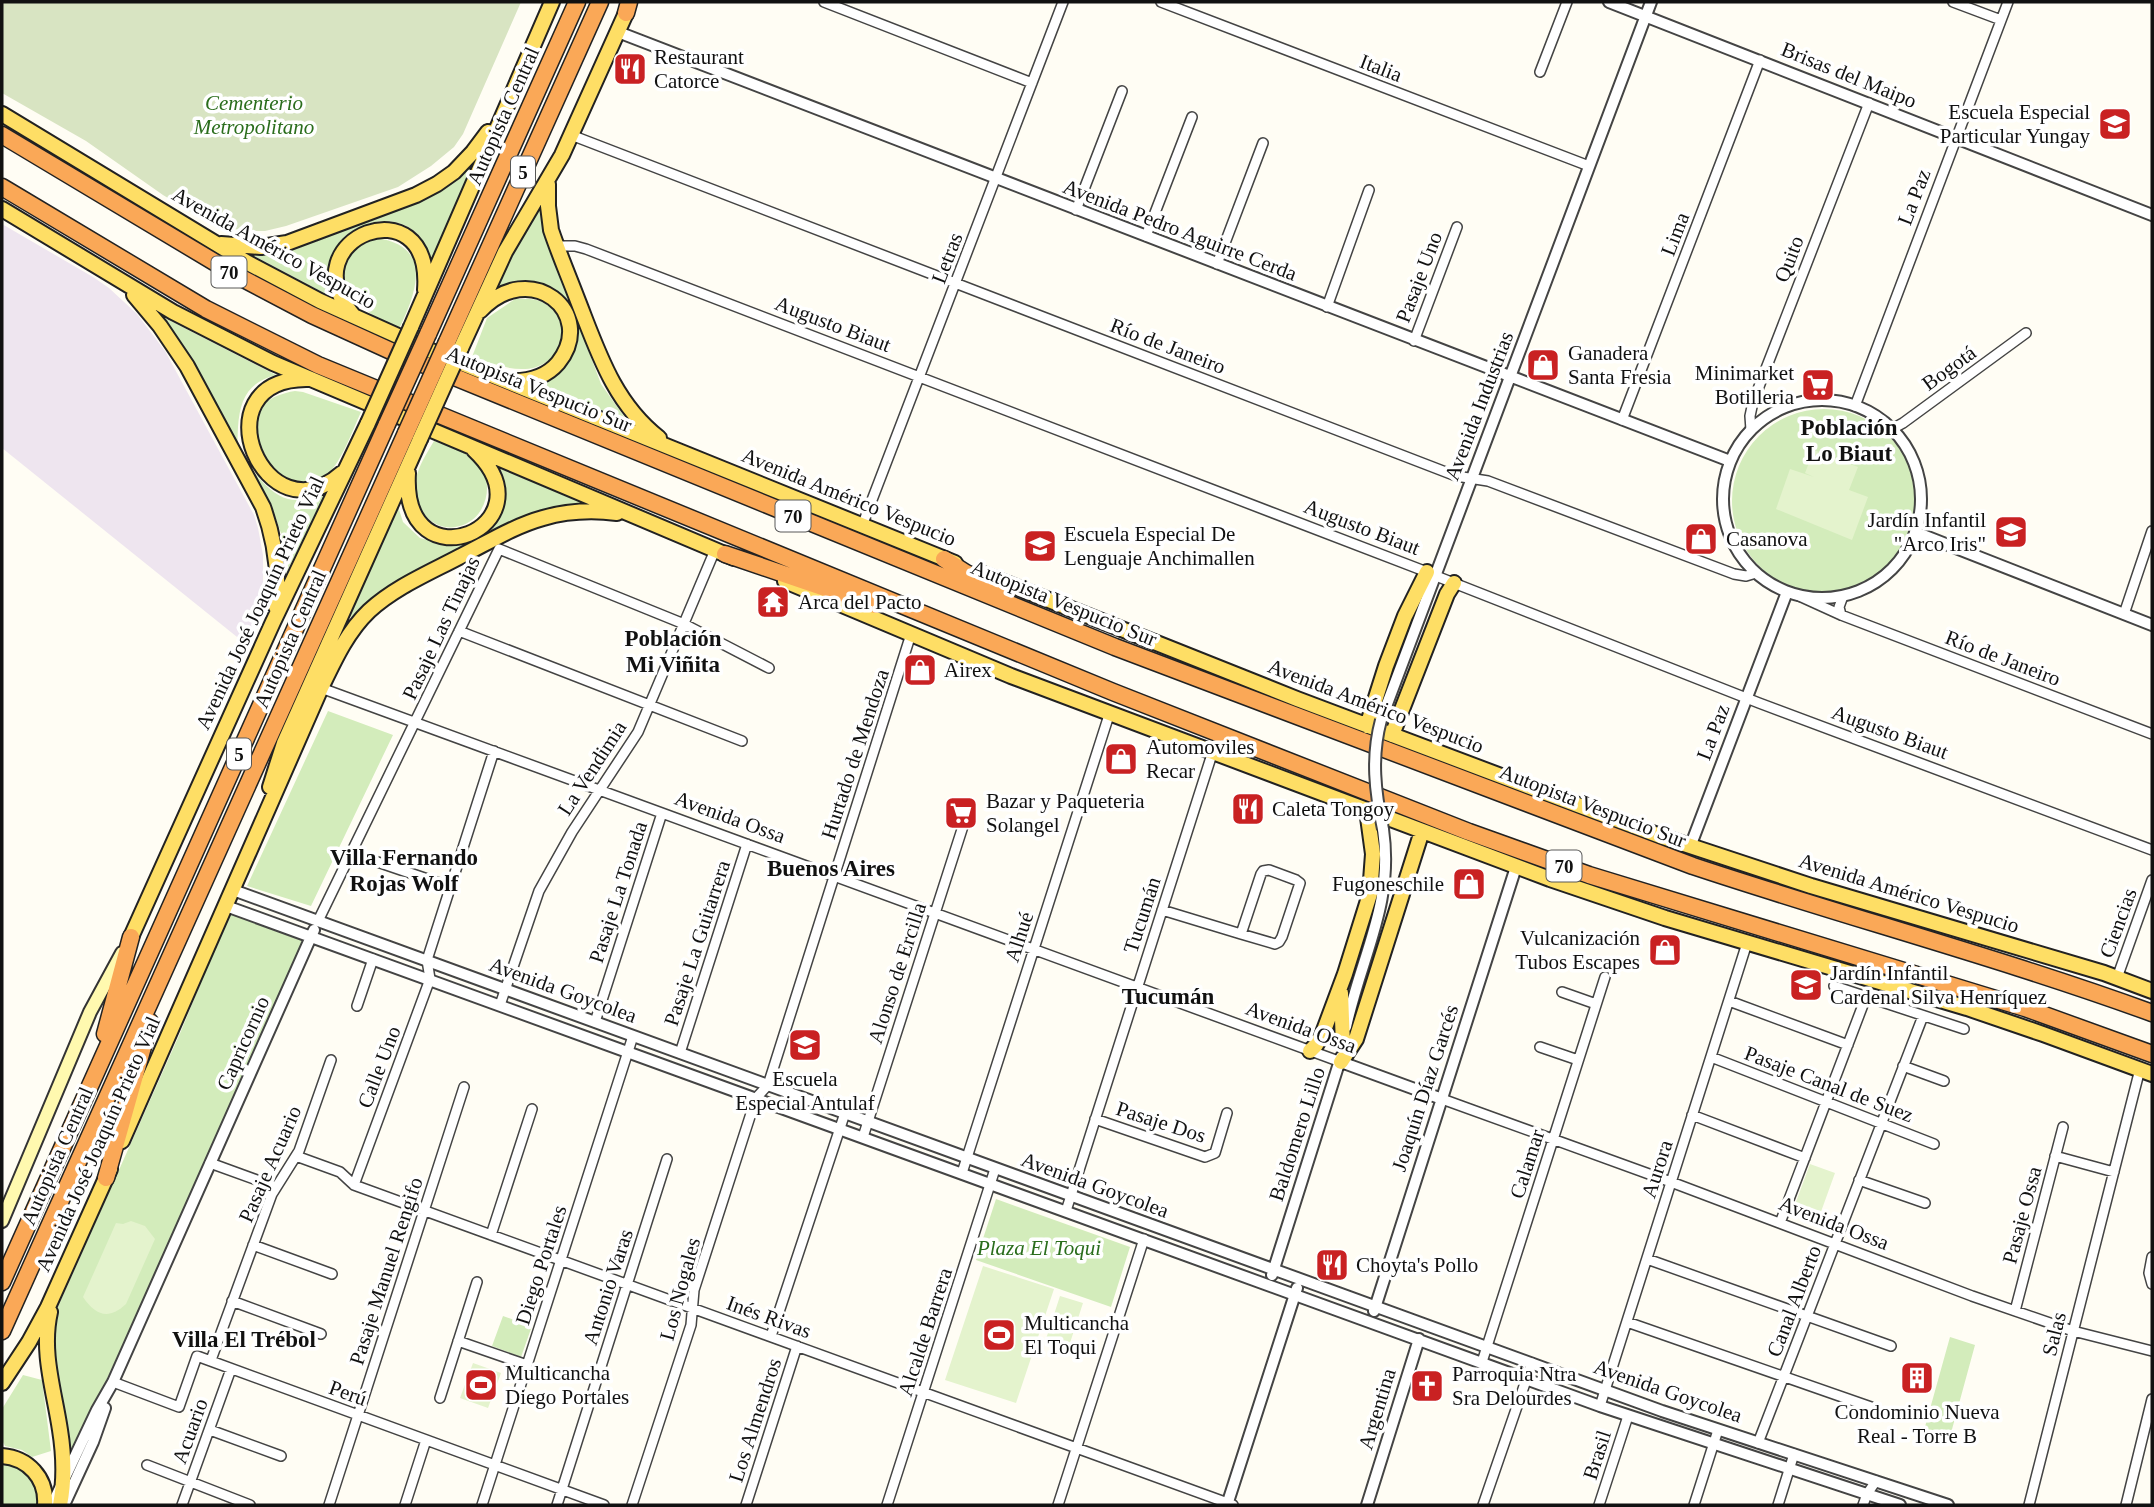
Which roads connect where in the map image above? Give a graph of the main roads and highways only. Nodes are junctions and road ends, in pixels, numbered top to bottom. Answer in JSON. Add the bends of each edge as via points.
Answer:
{"nodes":[{"id":1,"x":552,"y":2,"type":"edge"},
{"id":2,"x":577,"y":2,"type":"edge"},
{"id":3,"x":600,"y":2,"type":"edge"},
{"id":4,"x":629,"y":5,"type":"edge"},
{"id":5,"x":508,"y":102,"type":"junction"},
{"id":6,"x":2,"y":114,"type":"edge"},
{"id":7,"x":2,"y":135,"type":"edge"},
{"id":8,"x":549,"y":180,"type":"junction"},
{"id":9,"x":2,"y":187,"type":"edge"},
{"id":10,"x":2,"y":209,"type":"edge"},
{"id":11,"x":211,"y":241,"type":"junction"},
{"id":12,"x":121,"y":282,"type":"junction"},
{"id":13,"x":424,"y":298,"type":"junction"},
{"id":14,"x":356,"y":318,"type":"junction"},
{"id":15,"x":473,"y":321,"type":"junction"},
{"id":16,"x":454,"y":345,"type":"junction"},
{"id":17,"x":308,"y":379,"type":"junction"},
{"id":18,"x":507,"y":381,"type":"junction"},
{"id":19,"x":413,"y":436,"type":"junction"},
{"id":20,"x":467,"y":445,"type":"junction"},
{"id":21,"x":671,"y":448,"type":"junction"},
{"id":22,"x":410,"y":463,"type":"junction"},
{"id":23,"x":347,"y":467,"type":"junction"},
{"id":24,"x":639,"y":518,"type":"junction"},
{"id":25,"x":720,"y":552,"type":"junction"},
{"id":26,"x":944,"y":559,"type":"junction"},
{"id":27,"x":1432,"y":574,"type":"road end"},
{"id":28,"x":1454,"y":583,"type":"road end"},
{"id":29,"x":273,"y":622,"type":"junction"},
{"id":30,"x":963,"y":631,"type":"junction"},
{"id":31,"x":1115,"y":647,"type":"junction"},
{"id":32,"x":1367,"y":726,"type":"junction"},
{"id":33,"x":1392,"y":735,"type":"junction"},
{"id":34,"x":1367,"y":810,"type":"junction"},
{"id":35,"x":1422,"y":831,"type":"junction"},
{"id":36,"x":256,"y":839,"type":"junction"},
{"id":37,"x":131,"y":937,"type":"junction"},
{"id":38,"x":169,"y":959,"type":"junction"},
{"id":39,"x":1345,"y":974,"type":"junction"},
{"id":40,"x":2152,"y":990,"type":"edge"},
{"id":41,"x":2151,"y":1013,"type":"edge"},
{"id":42,"x":1343,"y":1045,"type":"road end"},
{"id":43,"x":1310,"y":1051,"type":"road end"},
{"id":44,"x":2152,"y":1055,"type":"edge"},
{"id":45,"x":1340,"y":1062,"type":"road end"},
{"id":46,"x":2146,"y":1072,"type":"edge"},
{"id":47,"x":91,"y":1083,"type":"junction"},
{"id":48,"x":106,"y":1178,"type":"junction"},
{"id":49,"x":2,"y":1221,"type":"edge"},
{"id":50,"x":2,"y":1282,"type":"edge"},
{"id":51,"x":56,"y":1290,"type":"junction"},
{"id":52,"x":2,"y":1331,"type":"edge"},
{"id":53,"x":2,"y":1383,"type":"edge"},
{"id":54,"x":2,"y":1456,"type":"edge"},
{"id":55,"x":45,"y":1505,"type":"edge"},
{"id":56,"x":62,"y":1505,"type":"edge"}],
"edges":[{"from":1,"to":5,"type":"main road","name":"Avenida José Joaquín Prieto Vial"},
{"from":2,"to":47,"type":"highway","name":"Autopista Central","number":"5","bridge":true},
{"from":3,"to":16,"type":"highway","name":"Autopista Central","number":"5"},
{"from":4,"to":8,"type":"main road"},
{"from":5,"to":11,"type":"main road","via":[[473,152],[427,190],[287,243],[248,247]]},
{"from":5,"to":13,"type":"main road","name":"Avenida José Joaquín Prieto Vial"},
{"from":6,"to":11,"type":"main road","name":"Avenida Américo Vespucio"},
{"from":7,"to":31,"type":"highway","name":"Autopista Vespucio Sur","number":"70","via":[[236,275],[351,334]]},
{"from":8,"to":15,"type":"main road","via":[[505,252]]},
{"from":8,"to":21,"type":"main road","via":[[549,215],[557,246],[594,344],[613,385],[636,418]]},
{"from":9,"to":30,"type":"highway","number":"70","via":[[206,309],[318,365]]},
{"from":10,"to":12,"type":"main road"},
{"from":11,"to":14,"type":"main road","name":"Avenida Américo Vespucio"},
{"from":12,"to":17,"type":"main road","via":[[205,330]]},
{"from":12,"to":29,"type":"main road","via":[[174,346],[263,507],[276,559]]},
{"from":13,"to":14,"type":"main road","via":[[425,266],[414,244],[390,231],[373,230],[345,247],[338,268],[341,296]]},
{"from":13,"to":23,"type":"main road","name":"Avenida José Joaquín Prieto Vial","bridge":true},
{"from":14,"to":18,"type":"main road","name":"Avenida Américo Vespucio"},
{"from":15,"to":16,"type":"main road"},
{"from":15,"to":18,"type":"main road","via":[[493,300],[518,289],[547,295],[564,311],[569,339],[559,361],[540,377]]},
{"from":16,"to":19,"type":"highway","name":"Autopista Central","number":"5","bridge":true},
{"from":17,"to":20,"type":"main road"},
{"from":17,"to":23,"type":"main road","via":[[284,382],[257,399],[248,421],[250,443],[266,472],[291,490],[318,488]]},
{"from":18,"to":21,"type":"main road","name":"Avenida Américo Vespucio"},
{"from":19,"to":22,"type":"main road","name":"Avenida José Joaquín Prieto Vial"},
{"from":19,"to":38,"type":"highway","name":"Autopista Central","number":"5"},
{"from":20,"to":22,"type":"main road","via":[[492,472],[497,493],[488,521],[463,537],[434,534],[417,520],[408,495]]},
{"from":20,"to":24,"type":"main road"},
{"from":21,"to":26,"type":"main road","name":"Avenida Américo Vespucio"},
{"from":22,"to":36,"type":"main road","name":"Avenida José Joaquín Prieto Vial","via":[[285,743]]},
{"from":23,"to":29,"type":"main road","name":"Avenida José Joaquín Prieto Vial"},
{"from":24,"to":25,"type":"main road"},
{"from":24,"to":36,"type":"main road","name":"Avenida José Joaquín Prieto Vial","via":[[593,512],[543,518],[390,595],[364,617],[341,648]]},
{"from":25,"to":30,"type":"highway"},
{"from":25,"to":34,"type":"main road","via":[[1011,676]]},
{"from":26,"to":31,"type":"highway"},
{"from":26,"to":32,"type":"main road","name":"Avenida Américo Vespucio"},
{"from":27,"to":32,"type":"main road","via":[[1405,616]]},
{"from":28,"to":33,"type":"main road"},
{"from":29,"to":37,"type":"main road","name":"Avenida José Joaquín Prieto Vial"},
{"from":30,"to":44,"type":"highway","number":"70","via":[[1525,853],[1986,996]]},
{"from":31,"to":41,"type":"highway","name":"Autopista Vespucio Sur","number":"70","via":[[1693,866]]},
{"from":32,"to":33,"type":"main road","name":"Avenida Américo Vespucio"},
{"from":33,"to":40,"type":"main road","name":"Avenida Américo Vespucio","via":[[1690,847]]},
{"from":34,"to":35,"type":"main road"},
{"from":34,"to":39,"type":"main road","via":[[1372,880]]},
{"from":35,"to":45,"type":"main road","via":[[1356,1040]]},
{"from":35,"to":46,"type":"main road","via":[[1665,918],[1944,1001]]},
{"from":36,"to":48,"type":"main road","name":"Avenida José Joaquín Prieto Vial"},
{"from":37,"to":47,"type":"highway"},
{"from":37,"to":49,"type":"main road","name":"Avenida José Joaquín Prieto Vial","via":[[90,1012]]},
{"from":38,"to":48,"type":"highway"},
{"from":38,"to":52,"type":"highway","name":"Autopista Central","number":"5"},
{"from":39,"to":42,"type":"main road"},
{"from":39,"to":43,"type":"main road","via":[[1323,1033]]},
{"from":47,"to":50,"type":"highway","name":"Autopista Central","number":"5"},
{"from":48,"to":51,"type":"main road","name":"Avenida José Joaquín Prieto Vial"},
{"from":51,"to":53,"type":"main road","name":"Avenida José Joaquín Prieto Vial"},
{"from":51,"to":56,"type":"main road","via":[[46,1347],[62,1444]]},
{"from":54,"to":55,"type":"main road","via":[[24,1462],[36,1473],[43,1484]]}]}
